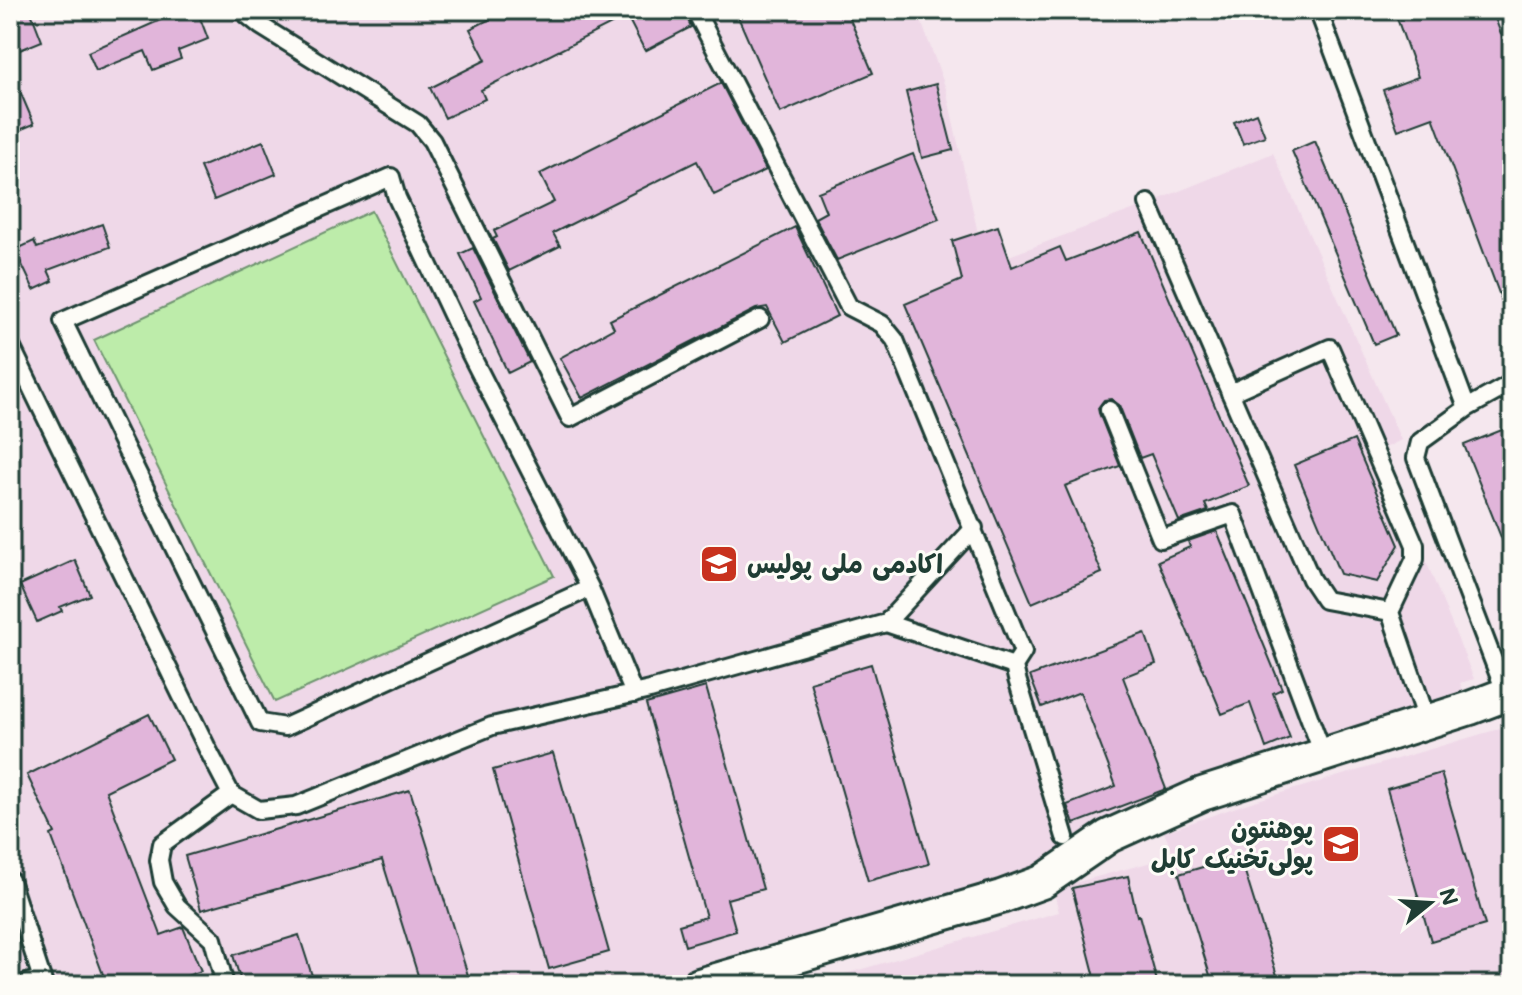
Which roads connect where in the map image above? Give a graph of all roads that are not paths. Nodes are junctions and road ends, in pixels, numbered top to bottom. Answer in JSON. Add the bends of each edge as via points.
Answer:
{"nodes":[{"id":1,"x":241,"y":10,"type":"edge"},
{"id":2,"x":695,"y":10,"type":"edge"},
{"id":3,"x":1318,"y":10,"type":"edge"},
{"id":4,"x":1148,"y":203,"type":"dead end"},
{"id":5,"x":760,"y":319,"type":"dead end"},
{"id":6,"x":10,"y":344,"type":"edge"},
{"id":7,"x":1512,"y":383,"type":"edge"},
{"id":8,"x":1230,"y":393,"type":"junction"},
{"id":9,"x":1467,"y":408,"type":"junction"},
{"id":10,"x":1109,"y":410,"type":"dead end"},
{"id":11,"x":974,"y":528,"type":"junction"},
{"id":12,"x":590,"y":588,"type":"junction"},
{"id":13,"x":1390,"y":612,"type":"junction"},
{"id":14,"x":886,"y":623,"type":"junction"},
{"id":15,"x":1014,"y":666,"type":"junction"},
{"id":16,"x":1509,"y":693,"type":"edge"},
{"id":17,"x":634,"y":694,"type":"junction"},
{"id":18,"x":1427,"y":720,"type":"junction"},
{"id":19,"x":1323,"y":754,"type":"junction"},
{"id":20,"x":231,"y":794,"type":"junction"},
{"id":21,"x":1065,"y":837,"type":"dead end"},
{"id":22,"x":10,"y":880,"type":"edge"},
{"id":23,"x":43,"y":981,"type":"edge"},
{"id":24,"x":21,"y":985,"type":"edge"},
{"id":25,"x":225,"y":985,"type":"edge"},
{"id":26,"x":699,"y":985,"type":"edge"}],
"edges":[{"from":1,"to":5,"type":"lane","via":[[418,124],[432,141],[570,418]]},
{"from":2,"to":11,"type":"lane","via":[[849,307],[882,324],[895,340]]},
{"from":3,"to":9,"type":"lane"},
{"from":4,"to":8,"type":"lane"},
{"from":6,"to":20,"type":"lane"},
{"from":7,"to":9,"type":"lane"},
{"from":8,"to":13,"type":"lane","via":[[1325,600]]},
{"from":8,"to":13,"type":"lane","via":[[1330,348],[1415,545],[1415,559]]},
{"from":9,"to":16,"type":"lane","via":[[1420,442],[1416,458]]},
{"from":10,"to":19,"type":"lane","via":[[1161,539],[1233,514]]},
{"from":11,"to":14,"type":"lane"},
{"from":11,"to":15,"type":"lane","via":[[1023,652]]},
{"from":12,"to":12,"type":"lane","via":[[285,727],[260,723],[63,321],[391,177],[471,355]]},
{"from":12,"to":17,"type":"lane"},
{"from":13,"to":18,"type":"lane"},
{"from":14,"to":15,"type":"lane"},
{"from":14,"to":17,"type":"lane"},
{"from":15,"to":21,"type":"lane"},
{"from":16,"to":18,"type":"street"},
{"from":17,"to":20,"type":"lane","via":[[492,726],[296,806],[259,810]]},
{"from":18,"to":19,"type":"street"},
{"from":19,"to":26,"type":"street","via":[[1202,794],[1109,836],[1042,882]]},
{"from":20,"to":25,"type":"lane","via":[[162,844],[159,860],[163,882],[177,906],[213,939]]},
{"from":22,"to":23,"type":"lane"},
{"from":23,"to":24,"type":"lane"}]}
